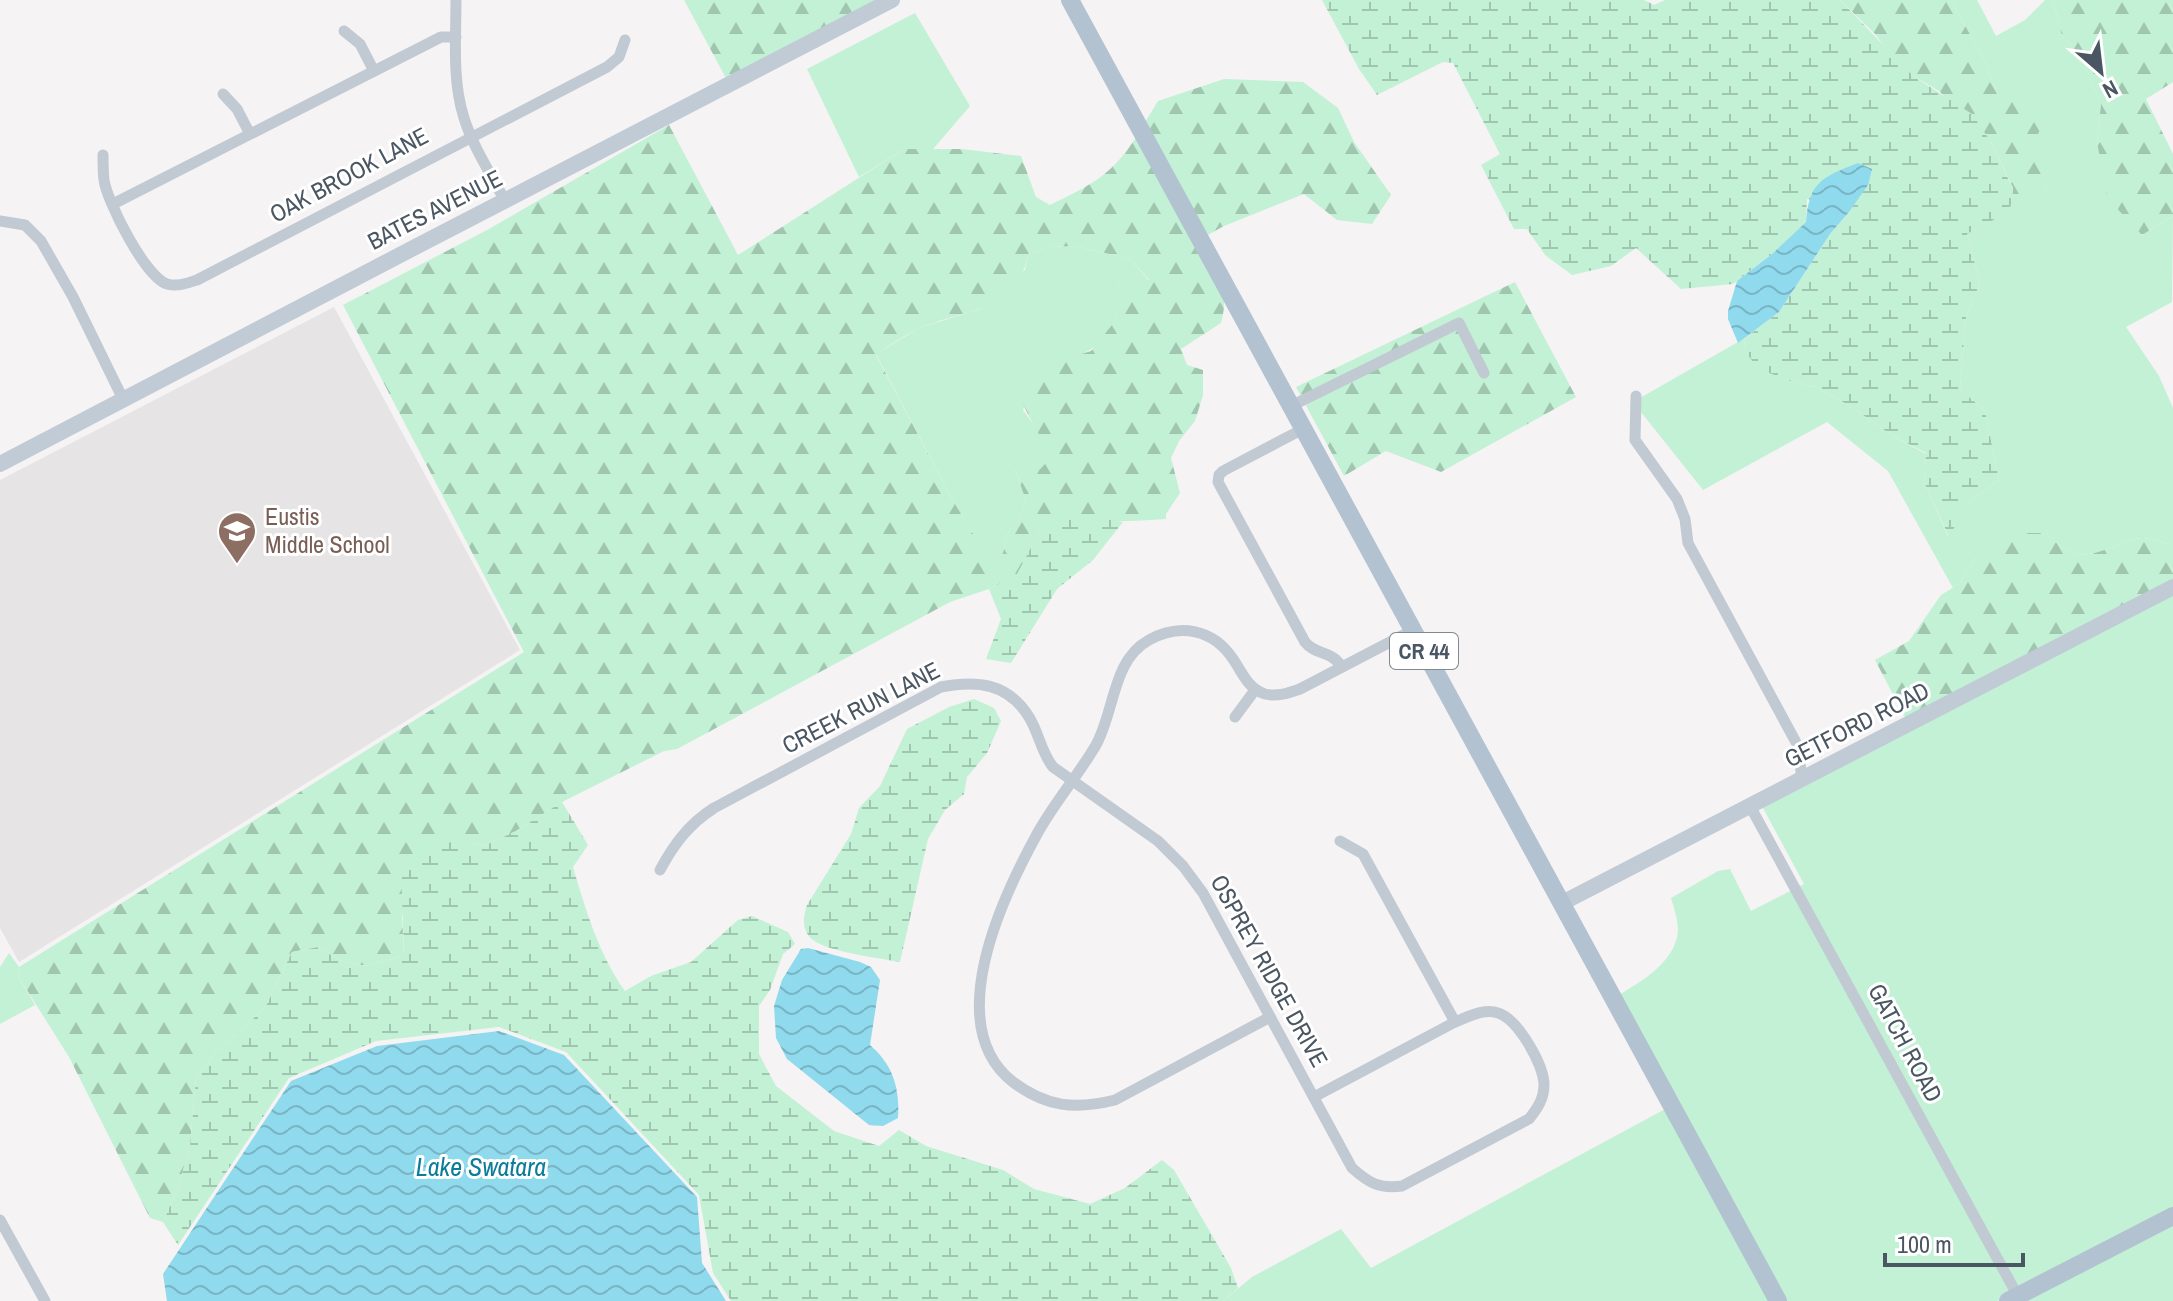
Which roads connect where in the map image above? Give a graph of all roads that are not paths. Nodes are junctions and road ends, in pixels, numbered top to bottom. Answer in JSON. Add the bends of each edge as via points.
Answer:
{"nodes":[{"id":1,"x":456,"y":0,"type":"edge"},
{"id":2,"x":892,"y":0,"type":"edge"},
{"id":3,"x":1070,"y":0,"type":"edge"},
{"id":4,"x":344,"y":31,"type":"dead end"},
{"id":5,"x":456,"y":37,"type":"junction"},
{"id":6,"x":625,"y":40,"type":"dead end"},
{"id":7,"x":374,"y":71,"type":"junction"},
{"id":8,"x":223,"y":94,"type":"dead end"},
{"id":9,"x":250,"y":134,"type":"junction"},
{"id":10,"x":471,"y":136,"type":"junction"},
{"id":11,"x":103,"y":155,"type":"dead end"},
{"id":12,"x":505,"y":201,"type":"junction"},
{"id":13,"x":113,"y":204,"type":"junction"},
{"id":14,"x":0,"y":221,"type":"edge"},
{"id":15,"x":1484,"y":373,"type":"dead end"},
{"id":16,"x":1636,"y":396,"type":"dead end"},
{"id":17,"x":123,"y":399,"type":"junction"},
{"id":18,"x":1291,"y":406,"type":"junction"},
{"id":19,"x":1303,"y":429,"type":"junction"},
{"id":20,"x":0,"y":464,"type":"edge"},
{"id":21,"x":2173,"y":587,"type":"edge"},
{"id":22,"x":1413,"y":630,"type":"junction"},
{"id":23,"x":1342,"y":667,"type":"junction"},
{"id":24,"x":1255,"y":690,"type":"junction"},
{"id":25,"x":1235,"y":717,"type":"dead end"},
{"id":26,"x":1802,"y":780,"type":"junction"},
{"id":27,"x":1070,"y":781,"type":"junction"},
{"id":28,"x":1750,"y":806,"type":"junction"},
{"id":29,"x":1340,"y":841,"type":"dead end"},
{"id":30,"x":660,"y":870,"type":"dead end"},
{"id":31,"x":1562,"y":903,"type":"junction"},
{"id":32,"x":1270,"y":1017,"type":"junction"},
{"id":33,"x":1455,"y":1022,"type":"junction"},
{"id":34,"x":1314,"y":1097,"type":"junction"},
{"id":35,"x":2173,"y":1216,"type":"edge"},
{"id":36,"x":0,"y":1220,"type":"edge"},
{"id":37,"x":2016,"y":1299,"type":"edge"},
{"id":38,"x":45,"y":1301,"type":"edge"},
{"id":39,"x":1778,"y":1301,"type":"edge"}],
"edges":[{"from":1,"to":5,"type":"street"},
{"from":2,"to":12,"type":"street","name":"BATES AVENUE"},
{"from":3,"to":18,"type":"main road","number":"CR 44"},
{"from":4,"to":7,"type":"street","via":[[360,44]]},
{"from":5,"to":7,"type":"street","via":[[441,37]]},
{"from":5,"to":10,"type":"street","via":[[459,96]]},
{"from":6,"to":10,"type":"street","name":"OAK BROOK LANE","via":[[619,57],[607,67]]},
{"from":7,"to":9,"type":"street"},
{"from":8,"to":9,"type":"street"},
{"from":9,"to":13,"type":"street"},
{"from":10,"to":12,"type":"street"},
{"from":10,"to":13,"type":"street","name":"OAK BROOK LANE","via":[[180,285],[154,277]]},
{"from":11,"to":13,"type":"street","name":"OAK BROOK LANE","via":[[104,182]]},
{"from":12,"to":17,"type":"street","name":"BATES AVENUE"},
{"from":14,"to":17,"type":"street","via":[[25,225],[41,241]]},
{"from":15,"to":18,"type":"street","via":[[1459,323]]},
{"from":16,"to":26,"type":"street","via":[[1635,440],[1677,499],[1688,543],[1798,746]]},
{"from":17,"to":20,"type":"street","name":"BATES AVENUE"},
{"from":18,"to":19,"type":"main road","number":"CR 44"},
{"from":19,"to":22,"type":"main road","number":"CR 44"},
{"from":19,"to":23,"type":"street","via":[[1222,471],[1218,482],[1305,642],[1332,655]]},
{"from":21,"to":26,"type":"street","name":"GETFORD ROAD"},
{"from":22,"to":23,"type":"street"},
{"from":22,"to":31,"type":"main road","number":"CR 44"},
{"from":23,"to":24,"type":"street","via":[[1284,695]]},
{"from":24,"to":25,"type":"street"},
{"from":24,"to":27,"type":"street","via":[[1219,642],[1184,628],[1163,632],[1130,655],[1120,672],[1105,729]]},
{"from":26,"to":28,"type":"street","name":"GETFORD ROAD"},
{"from":27,"to":30,"type":"street","name":"CREEK RUN LANE","via":[[1045,756],[1015,699],[967,682],[941,687],[714,808],[688,829]]},
{"from":27,"to":32,"type":"street","name":"OSPREY RIDGE DRIVE","via":[[1158,841],[1183,866]]},
{"from":27,"to":32,"type":"street","via":[[1004,901],[982,971],[977,1014],[993,1060],[1008,1078],[1032,1096],[1059,1104],[1089,1106],[1115,1100]]},
{"from":28,"to":31,"type":"street","name":"GETFORD ROAD"},
{"from":28,"to":37,"type":"street","name":"GATCH ROAD"},
{"from":29,"to":33,"type":"street","via":[[1363,854]]},
{"from":31,"to":39,"type":"main road","number":"CR 44"},
{"from":32,"to":34,"type":"street","name":"OSPREY RIDGE DRIVE"},
{"from":33,"to":34,"type":"street","name":"OSPREY RIDGE DRIVE"},
{"from":33,"to":34,"type":"street","name":"OSPREY RIDGE DRIVE","via":[[1497,1012],[1513,1021],[1542,1069],[1540,1105],[1529,1119],[1402,1186],[1384,1188],[1352,1168]]},
{"from":35,"to":37,"type":"main road"},
{"from":36,"to":38,"type":"street"}]}
